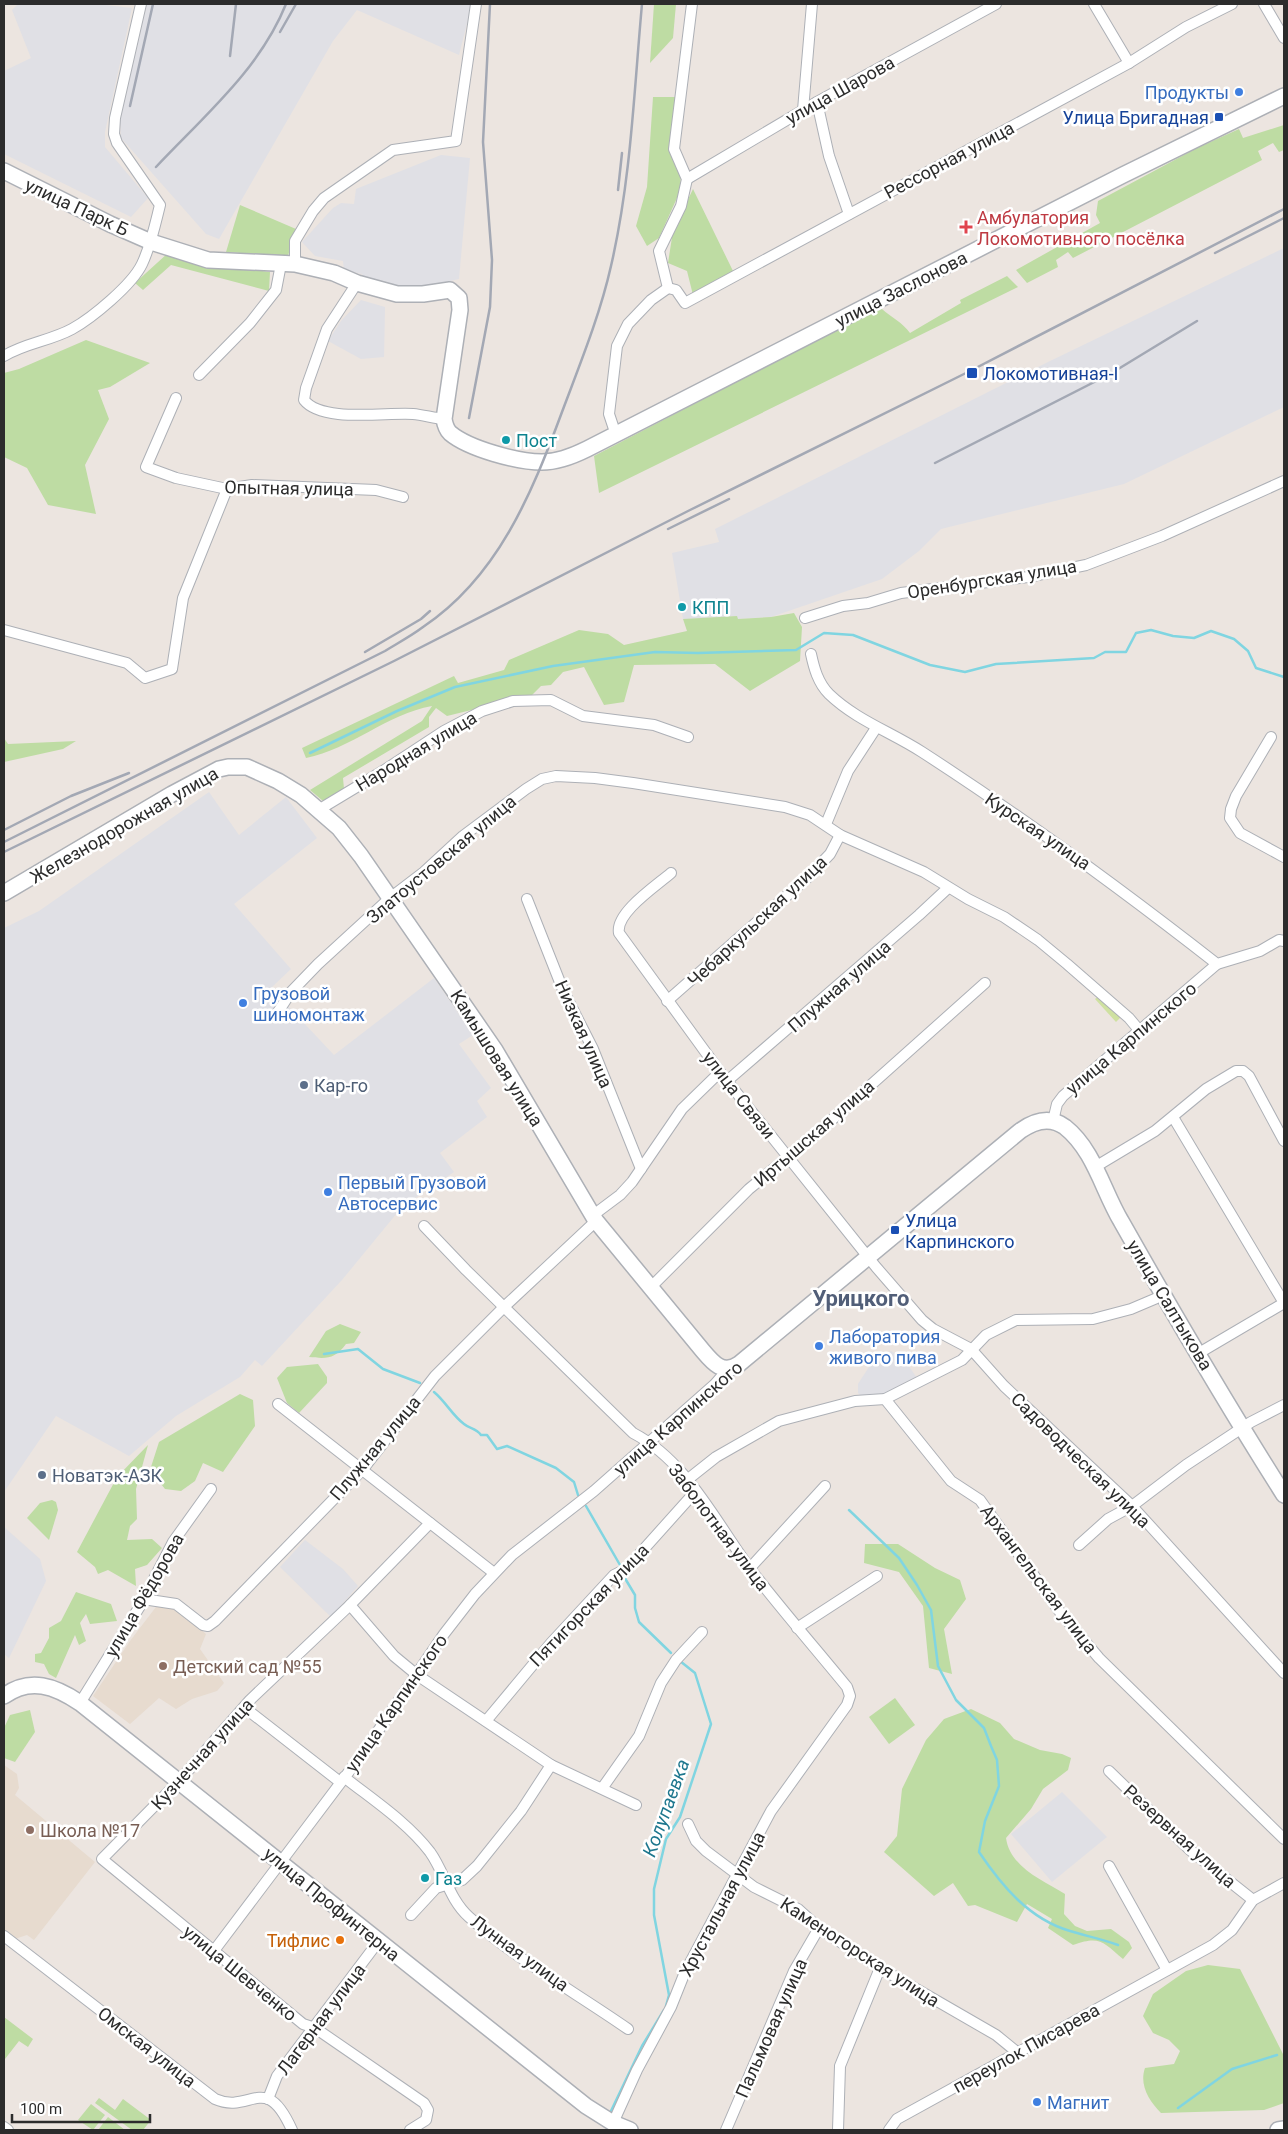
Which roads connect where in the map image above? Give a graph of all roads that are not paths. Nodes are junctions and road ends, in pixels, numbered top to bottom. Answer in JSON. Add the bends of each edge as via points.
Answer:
{"nodes":[{"id":1,"x":141,"y":4,"type":"edge"},
{"id":2,"x":476,"y":4,"type":"edge"},
{"id":3,"x":692,"y":4,"type":"edge"},
{"id":4,"x":812,"y":4,"type":"edge"},
{"id":5,"x":996,"y":4,"type":"edge"},
{"id":6,"x":1094,"y":4,"type":"edge"},
{"id":7,"x":1232,"y":4,"type":"edge"},
{"id":8,"x":1264,"y":4,"type":"edge"},
{"id":9,"x":1284,"y":38,"type":"edge"},
{"id":10,"x":1129,"y":63,"type":"junction"},
{"id":11,"x":1284,"y":96,"type":"edge"},
{"id":12,"x":817,"y":102,"type":"junction"},
{"id":13,"x":803,"y":110,"type":"junction"},
{"id":14,"x":4,"y":172,"type":"edge"},
{"id":15,"x":687,"y":179,"type":"junction"},
{"id":16,"x":849,"y":214,"type":"junction"},
{"id":17,"x":151,"y":242,"type":"junction"},
{"id":18,"x":288,"y":264,"type":"junction"},
{"id":19,"x":357,"y":283,"type":"junction"},
{"id":20,"x":668,"y":288,"type":"junction"},
{"id":21,"x":4,"y":356,"type":"edge"},
{"id":22,"x":199,"y":375,"type":"dead end"},
{"id":23,"x":176,"y":398,"type":"dead end"},
{"id":24,"x":444,"y":419,"type":"junction"},
{"id":25,"x":616,"y":435,"type":"junction"},
{"id":26,"x":1284,"y":481,"type":"edge"},
{"id":27,"x":227,"y":489,"type":"junction"},
{"id":28,"x":403,"y":497,"type":"dead end"},
{"id":29,"x":806,"y":618,"type":"dead end"},
{"id":30,"x":4,"y":630,"type":"edge"},
{"id":31,"x":810,"y":654,"type":"dead end"},
{"id":32,"x":876,"y":728,"type":"junction"},
{"id":33,"x":688,"y":737,"type":"dead end"},
{"id":34,"x":1271,"y":737,"type":"dead end"},
{"id":35,"x":247,"y":768,"type":"joint"},
{"id":36,"x":320,"y":809,"type":"junction"},
{"id":37,"x":826,"y":824,"type":"junction"},
{"id":38,"x":840,"y":835,"type":"junction"},
{"id":39,"x":1284,"y":857,"type":"edge"},
{"id":40,"x":671,"y":873,"type":"dead end"},
{"id":41,"x":948,"y":888,"type":"junction"},
{"id":42,"x":4,"y":893,"type":"edge"},
{"id":43,"x":390,"y":898,"type":"junction"},
{"id":44,"x":527,"y":899,"type":"dead end"},
{"id":45,"x":1282,"y":938,"type":"edge"},
{"id":46,"x":1217,"y":964,"type":"junction"},
{"id":47,"x":984,"y":983,"type":"dead end"},
{"id":48,"x":680,"y":991,"type":"junction"},
{"id":49,"x":667,"y":1001,"type":"junction"},
{"id":50,"x":276,"y":1015,"type":"dead end"},
{"id":51,"x":678,"y":1015,"type":"junction"},
{"id":52,"x":1139,"y":1030,"type":"junction"},
{"id":53,"x":720,"y":1072,"type":"junction"},
{"id":54,"x":727,"y":1081,"type":"junction"},
{"id":55,"x":1173,"y":1117,"type":"junction"},
{"id":56,"x":1053,"y":1121,"type":"junction"},
{"id":57,"x":1284,"y":1141,"type":"edge"},
{"id":58,"x":786,"y":1156,"type":"junction"},
{"id":59,"x":1095,"y":1167,"type":"junction"},
{"id":60,"x":641,"y":1169,"type":"junction"},
{"id":61,"x":594,"y":1218,"type":"junction"},
{"id":62,"x":424,"y":1226,"type":"dead end"},
{"id":63,"x":869,"y":1258,"type":"junction"},
{"id":64,"x":650,"y":1288,"type":"junction"},
{"id":65,"x":1164,"y":1295,"type":"junction"},
{"id":66,"x":1284,"y":1303,"type":"edge"},
{"id":67,"x":504,"y":1306,"type":"junction"},
{"id":68,"x":971,"y":1350,"type":"junction"},
{"id":69,"x":1199,"y":1354,"type":"junction"},
{"id":70,"x":728,"y":1369,"type":"junction"},
{"id":71,"x":885,"y":1399,"type":"junction"},
{"id":72,"x":278,"y":1404,"type":"dead end"},
{"id":73,"x":1284,"y":1406,"type":"edge"},
{"id":74,"x":1242,"y":1429,"type":"junction"},
{"id":75,"x":650,"y":1442,"type":"junction"},
{"id":76,"x":363,"y":1469,"type":"junction"},
{"id":77,"x":687,"y":1480,"type":"junction"},
{"id":78,"x":826,"y":1486,"type":"dead end"},
{"id":79,"x":211,"y":1489,"type":"dead end"},
{"id":80,"x":695,"y":1492,"type":"junction"},
{"id":81,"x":1284,"y":1494,"type":"edge"},
{"id":82,"x":1132,"y":1506,"type":"junction"},
{"id":83,"x":430,"y":1523,"type":"junction"},
{"id":84,"x":1079,"y":1545,"type":"dead end"},
{"id":85,"x":750,"y":1568,"type":"junction"},
{"id":86,"x":494,"y":1573,"type":"junction"},
{"id":87,"x":878,"y":1576,"type":"dead end"},
{"id":88,"x":143,"y":1599,"type":"junction"},
{"id":89,"x":350,"y":1605,"type":"junction"},
{"id":90,"x":797,"y":1628,"type":"junction"},
{"id":91,"x":702,"y":1632,"type":"dead end"},
{"id":92,"x":1284,"y":1673,"type":"edge"},
{"id":93,"x":417,"y":1675,"type":"junction"},
{"id":94,"x":4,"y":1696,"type":"edge"},
{"id":95,"x":850,"y":1696,"type":"joint"},
{"id":96,"x":80,"y":1703,"type":"junction"},
{"id":97,"x":244,"y":1708,"type":"junction"},
{"id":98,"x":486,"y":1721,"type":"junction"},
{"id":99,"x":551,"y":1764,"type":"junction"},
{"id":100,"x":1109,"y":1771,"type":"dead end"},
{"id":101,"x":342,"y":1780,"type":"junction"},
{"id":102,"x":179,"y":1781,"type":"junction"},
{"id":103,"x":603,"y":1787,"type":"junction"},
{"id":104,"x":636,"y":1805,"type":"dead end"},
{"id":105,"x":688,"y":1824,"type":"dead end"},
{"id":106,"x":1284,"y":1839,"type":"edge"},
{"id":107,"x":102,"y":1859,"type":"joint"},
{"id":108,"x":281,"y":1864,"type":"junction"},
{"id":109,"x":1109,"y":1866,"type":"dead end"},
{"id":110,"x":739,"y":1875,"type":"junction"},
{"id":111,"x":1284,"y":1883,"type":"edge"},
{"id":112,"x":446,"y":1884,"type":"junction"},
{"id":113,"x":1253,"y":1900,"type":"junction"},
{"id":114,"x":411,"y":1915,"type":"dead end"},
{"id":115,"x":819,"y":1928,"type":"junction"},
{"id":116,"x":4,"y":1936,"type":"edge"},
{"id":117,"x":378,"y":1942,"type":"junction"},
{"id":118,"x":213,"y":1952,"type":"junction"},
{"id":119,"x":880,"y":1968,"type":"junction"},
{"id":120,"x":1167,"y":1970,"type":"junction"},
{"id":121,"x":315,"y":2028,"type":"junction"},
{"id":122,"x":628,"y":2029,"type":"dead end"},
{"id":123,"x":1018,"y":2053,"type":"junction"},
{"id":124,"x":268,"y":2099,"type":"junction"},
{"id":125,"x":613,"y":2123,"type":"junction"},
{"id":126,"x":4,"y":2127,"type":"edge"},
{"id":127,"x":1284,"y":2129,"type":"edge"},
{"id":128,"x":8,"y":2130,"type":"edge"},
{"id":129,"x":292,"y":2130,"type":"edge"},
{"id":130,"x":410,"y":2130,"type":"edge"},
{"id":131,"x":630,"y":2130,"type":"edge"},
{"id":132,"x":726,"y":2130,"type":"edge"},
{"id":133,"x":838,"y":2130,"type":"edge"},
{"id":134,"x":889,"y":2130,"type":"edge"},
{"id":135,"x":1278,"y":2130,"type":"edge"}],
"edges":[{"from":1,"to":17,"type":"street","via":[[114,134],[117,144],[160,205]]},
{"from":2,"to":18,"type":"street","via":[[456,142],[393,150],[324,198],[312,211],[295,241]]},
{"from":3,"to":15,"type":"street","via":[[674,148]]},
{"from":4,"to":13,"type":"street"},
{"from":5,"to":12,"type":"street","name":"улица Шарова"},
{"from":6,"to":10,"type":"street"},
{"from":7,"to":10,"type":"street","name":"Рессорная улица","via":[[1186,27]]},
{"from":8,"to":9,"type":"street"},
{"from":10,"to":16,"type":"street","name":"Рессорная улица"},
{"from":11,"to":25,"type":"main road","name":"улица Заслонова"},
{"from":12,"to":13,"type":"street","name":"улица Шарова"},
{"from":12,"to":16,"type":"street","via":[[829,156]]},
{"from":13,"to":15,"type":"street","name":"улица Шарова"},
{"from":14,"to":17,"type":"main road","name":"улица Парк Б"},
{"from":15,"to":20,"type":"street","via":[[681,206],[659,251]]},
{"from":16,"to":20,"type":"street","name":"Рессорная улица","via":[[685,303],[676,290]]},
{"from":17,"to":18,"type":"main road","name":"улица Парк Б","via":[[208,260]]},
{"from":17,"to":21,"type":"street","via":[[141,266],[111,300],[72,329]]},
{"from":18,"to":19,"type":"main road","name":"улица Парк Б","via":[[334,273]]},
{"from":18,"to":22,"type":"street","via":[[276,290],[250,323]]},
{"from":19,"to":24,"type":"main road","name":"улица Парк Б","via":[[397,294],[450,290],[460,298]]},
{"from":19,"to":24,"type":"street","via":[[327,329],[304,400],[312,407],[339,414],[413,414]]},
{"from":20,"to":25,"type":"street","via":[[628,324],[617,346],[609,414]]},
{"from":23,"to":27,"type":"street","name":"Опытная улица","via":[[146,467],[176,478]]},
{"from":24,"to":25,"type":"main road","name":"улица Заслонова","via":[[450,432],[460,439],[489,451],[543,462],[580,452]]},
{"from":26,"to":29,"type":"street","name":"Оренбургская улица","via":[[1162,536],[1086,565],[1028,577],[901,593]]},
{"from":27,"to":28,"type":"street","name":"Опытная улица","via":[[252,485],[366,490]]},
{"from":27,"to":30,"type":"street","via":[[183,598],[172,669],[145,678],[126,663]]},
{"from":31,"to":32,"type":"street","name":"Курская улица","via":[[818,679],[829,694]]},
{"from":32,"to":37,"type":"street","via":[[848,771]]},
{"from":32,"to":46,"type":"street","name":"Курская улица","via":[[921,751],[1072,853]]},
{"from":33,"to":36,"type":"street","name":"Народная улица","via":[[648,724],[584,716],[551,700],[513,701],[482,711],[444,731]]},
{"from":34,"to":39,"type":"street","via":[[1236,796],[1230,818],[1240,833]]},
{"from":35,"to":36,"type":"main road","name":"Камышовая улица","via":[[278,781]]},
{"from":35,"to":42,"type":"main road","name":"Железнодорожная улица","via":[[228,767],[205,775]]},
{"from":36,"to":43,"type":"main road","name":"Камышовая улица","via":[[339,828]]},
{"from":37,"to":38,"type":"street","name":"Златоустовская улица"},
{"from":37,"to":43,"type":"street","name":"Златоустовская улица","via":[[785,806],[605,779],[556,776],[542,779],[526,789],[463,836]]},
{"from":38,"to":41,"type":"street","name":"Златоустовская улица","via":[[924,872]]},
{"from":38,"to":48,"type":"street","name":"Чебаркульская улица","via":[[830,854],[807,878]]},
{"from":40,"to":49,"type":"street","name":"улица Связи","via":[[626,912],[618,926],[622,939]]},
{"from":41,"to":52,"type":"street","name":"Златоустовская улица","via":[[1004,917],[1038,940]]},
{"from":41,"to":54,"type":"street","name":"Плужная улица"},
{"from":43,"to":50,"type":"street","name":"Златоустовская улица","via":[[318,964],[291,992]]},
{"from":43,"to":61,"type":"main road","name":"Камышовая улица","via":[[494,1050]]},
{"from":44,"to":60,"type":"street","name":"Низкая улица"},
{"from":45,"to":46,"type":"street","via":[[1260,951]]},
{"from":46,"to":52,"type":"street","name":"улица Карпинского"},
{"from":47,"to":58,"type":"street","name":"Иртышская улица","via":[[816,1134]]},
{"from":48,"to":49,"type":"street","name":"Чебаркульская улица"},
{"from":48,"to":51,"type":"street"},
{"from":49,"to":51,"type":"street","name":"улица Связи"},
{"from":51,"to":53,"type":"street","name":"улица Связи"},
{"from":52,"to":56,"type":"street","name":"улица Карпинского","via":[[1063,1096],[1057,1104]]},
{"from":53,"to":54,"type":"street","name":"улица Связи"},
{"from":53,"to":60,"type":"street","name":"Плужная улица","via":[[682,1109]]},
{"from":54,"to":58,"type":"street","name":"улица Связи"},
{"from":55,"to":57,"type":"street","via":[[1206,1089],[1236,1071],[1243,1071]]},
{"from":55,"to":59,"type":"street"},
{"from":55,"to":66,"type":"street"},
{"from":56,"to":59,"type":"main road","name":"улица Салтыкова","via":[[1076,1138]]},
{"from":56,"to":63,"type":"main road","name":"улица Карпинского","via":[[1032,1123],[1020,1131]]},
{"from":58,"to":63,"type":"street","name":"улица Связи"},
{"from":58,"to":64,"type":"street","name":"Иртышская улица"},
{"from":59,"to":65,"type":"main road","name":"улица Салтыкова","via":[[1114,1210]]},
{"from":60,"to":61,"type":"street","name":"Плужная улица","via":[[620,1195]]},
{"from":61,"to":64,"type":"main road","name":"Камышовая улица"},
{"from":61,"to":67,"type":"street","name":"Плужная улица"},
{"from":62,"to":67,"type":"street","name":"Заболотная улица"},
{"from":63,"to":68,"type":"street","name":"Садоводческая улица","via":[[922,1320]]},
{"from":63,"to":70,"type":"main road","name":"улица Карпинского","via":[[739,1364]]},
{"from":64,"to":70,"type":"main road","name":"Камышовая улица","via":[[713,1362]]},
{"from":65,"to":68,"type":"street","via":[[1131,1309],[1093,1319],[1016,1320],[986,1335]]},
{"from":65,"to":69,"type":"main road","name":"улица Салтыкова"},
{"from":66,"to":69,"type":"street"},
{"from":67,"to":75,"type":"street","name":"Заболотная улица","via":[[634,1433]]},
{"from":67,"to":76,"type":"street","name":"Плужная улица","via":[[435,1376]]},
{"from":68,"to":71,"type":"street","via":[[962,1360]]},
{"from":68,"to":82,"type":"street","name":"Садоводческая улица","via":[[1004,1386]]},
{"from":69,"to":74,"type":"main road","name":"улица Салтыкова"},
{"from":70,"to":75,"type":"street","name":"улица Карпинского"},
{"from":71,"to":77,"type":"street","via":[[855,1401],[779,1421],[716,1457]]},
{"from":71,"to":106,"type":"street","name":"Архангельская улица","via":[[951,1481],[980,1500],[1060,1612],[1099,1658]]},
{"from":72,"to":76,"type":"street"},
{"from":73,"to":74,"type":"street"},
{"from":74,"to":81,"type":"main road","name":"улица Салтыкова"},
{"from":74,"to":82,"type":"street","via":[[1186,1465]]},
{"from":75,"to":77,"type":"street","name":"Заболотная улица"},
{"from":75,"to":86,"type":"street","name":"улица Карпинского"},
{"from":76,"to":83,"type":"street"},
{"from":76,"to":88,"type":"street","name":"Плужная улица","via":[[208,1626],[202,1625],[176,1604]]},
{"from":77,"to":80,"type":"street","name":"Заболотная улица"},
{"from":78,"to":85,"type":"street"},
{"from":79,"to":88,"type":"street","name":"улица Фёдорова","via":[[173,1542]]},
{"from":80,"to":85,"type":"street","name":"Заболотная улица"},
{"from":80,"to":98,"type":"street","name":"Пятигорская улица","via":[[626,1569],[614,1575],[551,1643]]},
{"from":82,"to":84,"type":"street","via":[[1108,1520]]},
{"from":82,"to":92,"type":"street","name":"Садоводческая улица"},
{"from":83,"to":86,"type":"street"},
{"from":83,"to":89,"type":"street","name":"Кузнечная улица"},
{"from":85,"to":90,"type":"street","name":"Заболотная улица"},
{"from":86,"to":93,"type":"street","name":"улица Карпинского","via":[[444,1634]]},
{"from":87,"to":90,"type":"street"},
{"from":88,"to":96,"type":"street","name":"улица Фёдорова"},
{"from":89,"to":93,"type":"street","via":[[394,1656]]},
{"from":89,"to":97,"type":"street","name":"Кузнечная улица"},
{"from":90,"to":95,"type":"street","name":"Заболотная улица","via":[[847,1687]]},
{"from":91,"to":103,"type":"street","via":[[661,1682],[639,1736]]},
{"from":93,"to":98,"type":"street"},
{"from":93,"to":101,"type":"street","name":"улица Карпинского"},
{"from":94,"to":96,"type":"main road","name":"улица Профинтерна","via":[[31,1684],[57,1688]]},
{"from":95,"to":110,"type":"street","name":"Хрустальная улица","via":[[847,1705],[779,1799]]},
{"from":96,"to":102,"type":"main road","name":"улица Профинтерна"},
{"from":97,"to":101,"type":"street","name":"Лунная улица"},
{"from":97,"to":102,"type":"street","name":"Кузнечная улица"},
{"from":98,"to":99,"type":"street"},
{"from":99,"to":103,"type":"street"},
{"from":99,"to":112,"type":"street","via":[[521,1811],[477,1866],[462,1880]]},
{"from":100,"to":113,"type":"street","name":"Резервная улица","via":[[1190,1850]]},
{"from":101,"to":108,"type":"street","name":"улица Карпинского"},
{"from":101,"to":112,"type":"street","name":"Лунная улица","via":[[418,1838],[431,1854]]},
{"from":102,"to":107,"type":"street","name":"Кузнечная улица"},
{"from":102,"to":108,"type":"main road","name":"улица Профинтерна"},
{"from":103,"to":104,"type":"street"},
{"from":105,"to":110,"type":"street","name":"Каменогорская улица","via":[[696,1841],[706,1851]]},
{"from":107,"to":118,"type":"street","name":"улица Шевченко"},
{"from":108,"to":117,"type":"main road","name":"улица Профинтерна"},
{"from":108,"to":118,"type":"street","name":"улица Карпинского"},
{"from":109,"to":120,"type":"street"},
{"from":110,"to":115,"type":"street","name":"Каменогорская улица","via":[[761,1891],[798,1909]]},
{"from":110,"to":125,"type":"street","name":"Хрустальная улица","via":[[685,1972]]},
{"from":111,"to":113,"type":"street","name":"переулок Писарева"},
{"from":112,"to":114,"type":"street","via":[[436,1888]]},
{"from":112,"to":122,"type":"street","name":"Лунная улица","via":[[468,1916],[494,1938]]},
{"from":113,"to":120,"type":"street","name":"переулок Писарева","via":[[1226,1935]]},
{"from":115,"to":119,"type":"street","name":"Каменогорская улица"},
{"from":115,"to":132,"type":"street","name":"Пальмовая улица","via":[[794,1971]]},
{"from":116,"to":124,"type":"street","name":"Омская улица","via":[[215,2100],[229,2103],[256,2097]]},
{"from":117,"to":121,"type":"street","name":"Лагерная улица"},
{"from":117,"to":125,"type":"main road","name":"улица Профинтерна","via":[[586,2106]]},
{"from":118,"to":121,"type":"street","name":"улица Шевченко","via":[[303,2024]]},
{"from":119,"to":123,"type":"street","name":"Каменогорская улица","via":[[996,2035]]},
{"from":119,"to":133,"type":"street","via":[[840,2066]]},
{"from":120,"to":123,"type":"street","name":"переулок Писарева"},
{"from":121,"to":124,"type":"street","name":"Лагерная улица","via":[[277,2076]]},
{"from":121,"to":130,"type":"street","name":"улица Шевченко","via":[[424,2103],[428,2114],[426,2120]]},
{"from":123,"to":134,"type":"street","name":"переулок Писарева","via":[[897,2119]]},
{"from":124,"to":129,"type":"street","via":[[284,2113]]},
{"from":125,"to":131,"type":"main road","name":"улица Профинтерна"},
{"from":126,"to":128,"type":"street"},
{"from":127,"to":135,"type":"main road"}]}
